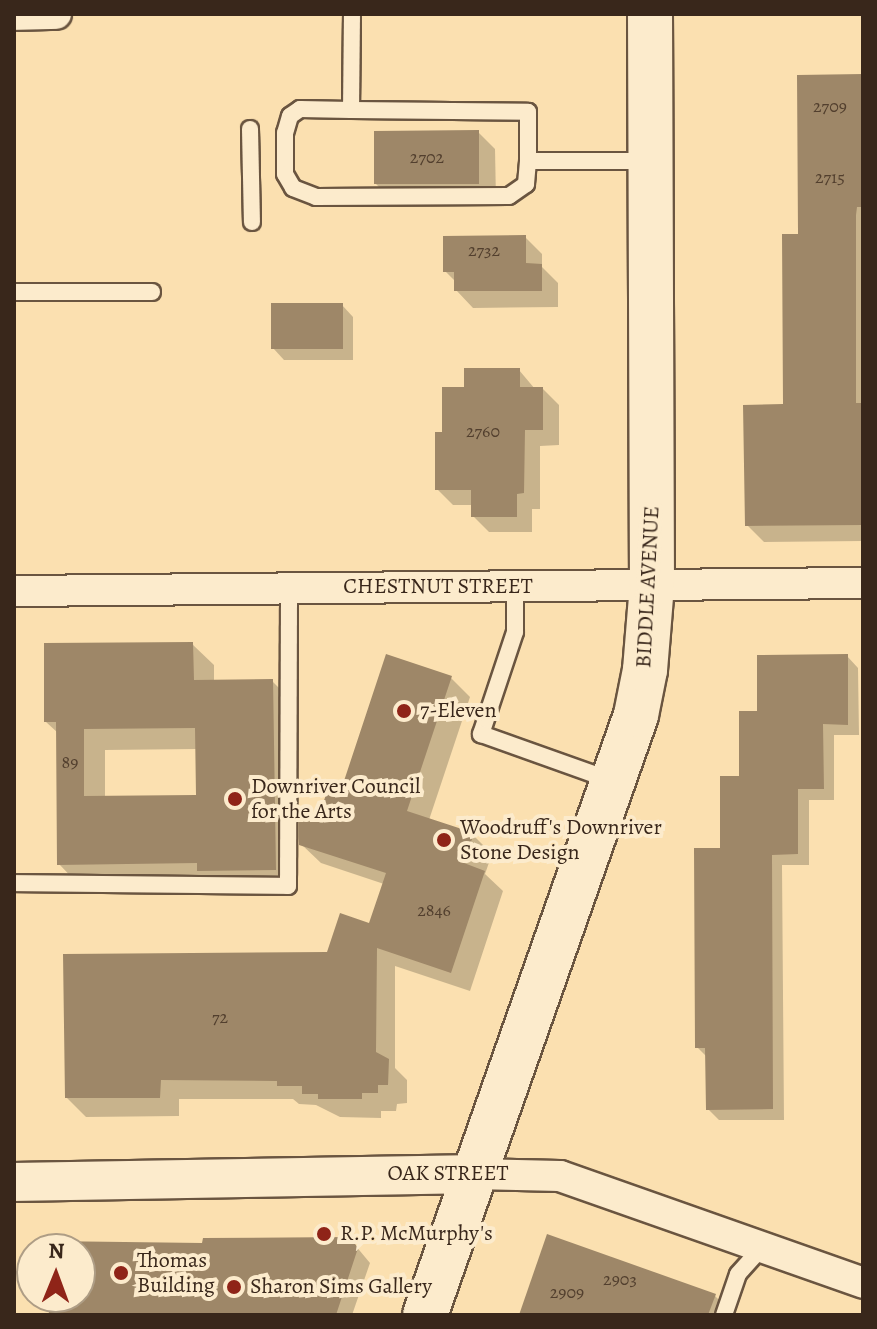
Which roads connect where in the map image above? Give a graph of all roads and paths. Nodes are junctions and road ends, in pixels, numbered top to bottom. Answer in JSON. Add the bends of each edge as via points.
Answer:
{"nodes":[{"id":1,"x":56,"y":14,"type":"edge"},
{"id":2,"x":352,"y":14,"type":"edge"},
{"id":3,"x":650,"y":14,"type":"edge"},
{"id":4,"x":14,"y":15,"type":"edge"},
{"id":5,"x":351,"y":110,"type":"junction"},
{"id":6,"x":250,"y":129,"type":"dead end"},
{"id":7,"x":528,"y":161,"type":"junction"},
{"id":8,"x":651,"y":161,"type":"junction"},
{"id":9,"x":252,"y":222,"type":"dead end"},
{"id":10,"x":14,"y":292,"type":"edge"},
{"id":11,"x":152,"y":292,"type":"dead end"},
{"id":12,"x":863,"y":583,"type":"edge"},
{"id":13,"x":652,"y":585,"type":"junction"},
{"id":14,"x":515,"y":586,"type":"junction"},
{"id":15,"x":289,"y":587,"type":"junction"},
{"id":16,"x":14,"y":591,"type":"edge"},
{"id":17,"x":613,"y":781,"type":"junction"},
{"id":18,"x":14,"y":883,"type":"edge"},
{"id":19,"x":474,"y":1174,"type":"junction"},
{"id":20,"x":14,"y":1182,"type":"edge"},
{"id":21,"x":763,"y":1246,"type":"junction"},
{"id":22,"x":863,"y":1283,"type":"edge"},
{"id":23,"x":425,"y":1315,"type":"edge"},
{"id":24,"x":724,"y":1315,"type":"edge"}],
"edges":[{"from":1,"to":4,"type":"street"},
{"from":2,"to":5,"type":"lane"},
{"from":3,"to":8,"type":"main road","name":"BIDDLE AVENUE"},
{"from":5,"to":7,"type":"lane","via":[[528,112]]},
{"from":5,"to":7,"type":"lane","via":[[300,109],[290,116],[285,174],[293,188],[316,197],[509,196],[526,184]]},
{"from":6,"to":9,"type":"lane"},
{"from":7,"to":8,"type":"lane"},
{"from":8,"to":13,"type":"main road","name":"BIDDLE AVENUE"},
{"from":10,"to":11,"type":"lane"},
{"from":12,"to":13,"type":"street","name":"CHESTNUT STREET"},
{"from":13,"to":14,"type":"street","name":"CHESTNUT STREET"},
{"from":13,"to":17,"type":"main road","name":"BIDDLE AVENUE","via":[[645,670]]},
{"from":14,"to":15,"type":"street","name":"CHESTNUT STREET"},
{"from":14,"to":17,"type":"lane","via":[[515,632],[481,734]]},
{"from":15,"to":16,"type":"street","name":"CHESTNUT STREET"},
{"from":15,"to":18,"type":"lane","via":[[288,886]]},
{"from":17,"to":19,"type":"main road","name":"BIDDLE AVENUE"},
{"from":19,"to":20,"type":"street","name":"OAK STREET"},
{"from":19,"to":21,"type":"street","name":"OAK STREET","via":[[560,1176]]},
{"from":19,"to":23,"type":"main road","name":"BIDDLE AVENUE"},
{"from":21,"to":22,"type":"street","name":"OAK STREET"},
{"from":21,"to":24,"type":"lane","via":[[738,1274]]}]}
